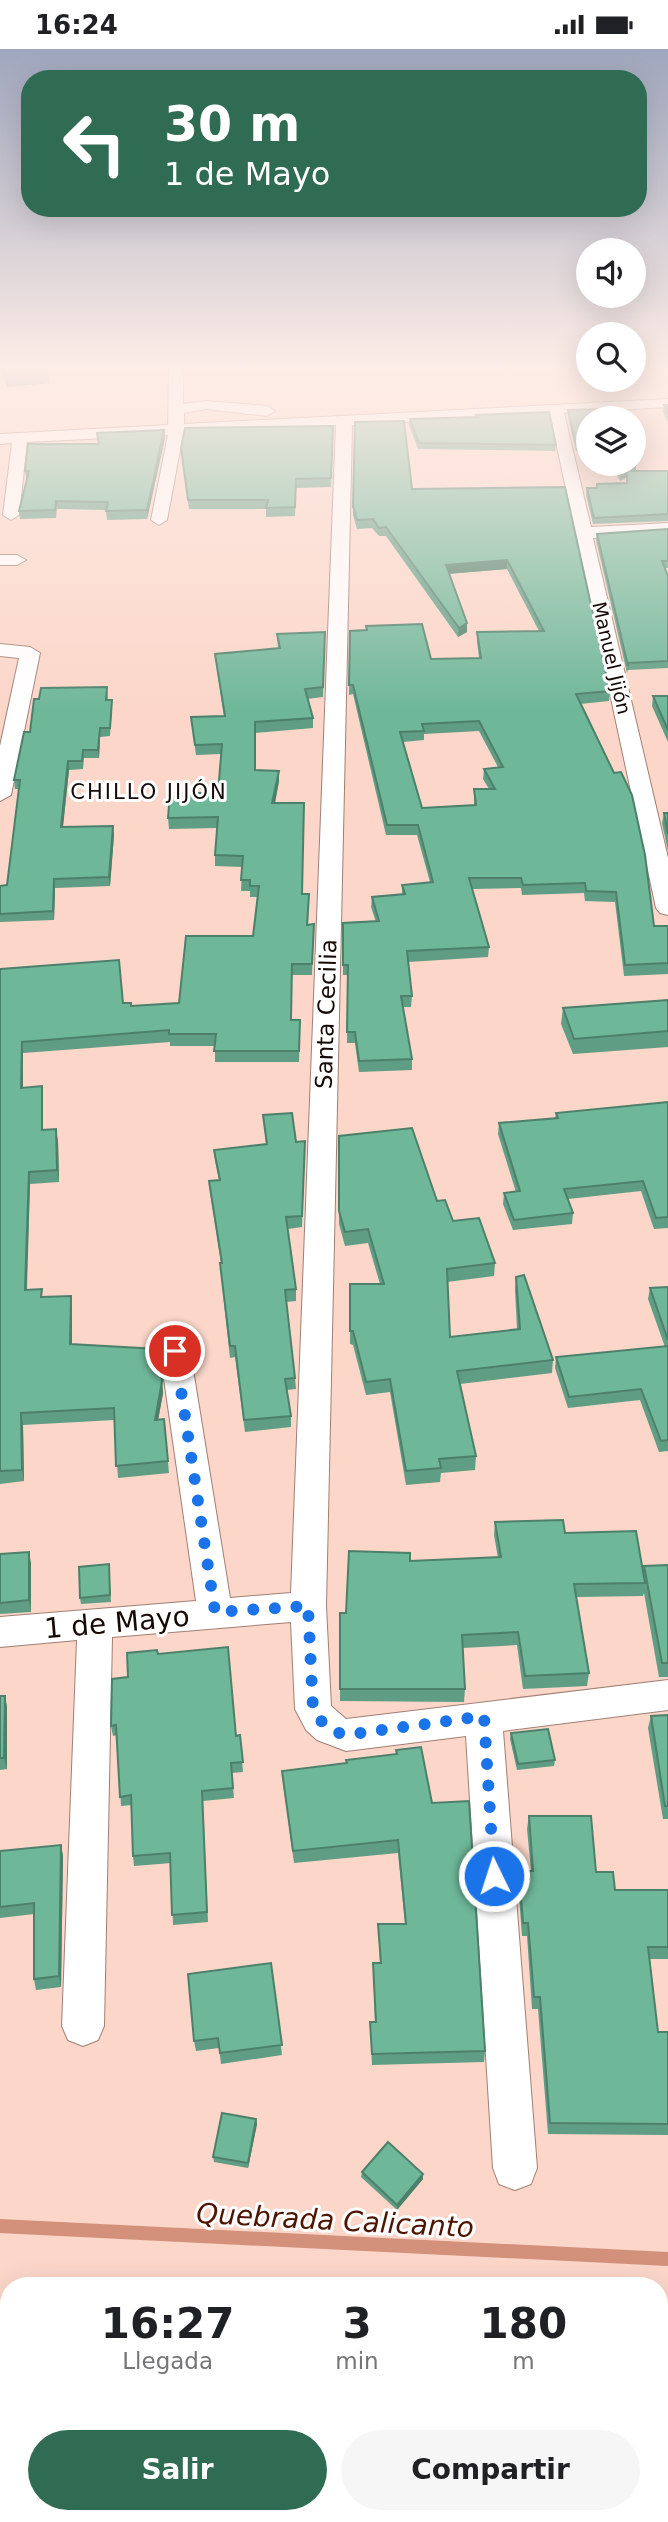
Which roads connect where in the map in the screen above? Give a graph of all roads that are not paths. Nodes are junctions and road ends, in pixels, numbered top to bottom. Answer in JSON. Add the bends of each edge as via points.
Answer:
{"nodes":[{"id":1,"x":14,"y":481,"type":"edge"},
{"id":2,"x":166,"y":481,"type":"edge"},
{"id":3,"x":342,"y":481,"type":"edge"},
{"id":4,"x":572,"y":481,"type":"edge"},
{"id":5,"x":10,"y":515,"type":"dead end"},
{"id":6,"x":159,"y":520,"type":"dead end"},
{"id":7,"x":668,"y":528,"type":"edge"},
{"id":8,"x":584,"y":533,"type":"junction"},
{"id":9,"x":0,"y":650,"type":"edge"},
{"id":10,"x":3,"y":766,"type":"edge"},
{"id":11,"x":0,"y":795,"type":"edge"},
{"id":12,"x":668,"y":908,"type":"edge"},
{"id":13,"x":175,"y":1351,"type":"dead end"},
{"id":14,"x":308,"y":1606,"type":"junction"},
{"id":15,"x":215,"y":1612,"type":"junction"},
{"id":16,"x":95,"y":1625,"type":"junction"},
{"id":17,"x":0,"y":1632,"type":"edge"},
{"id":18,"x":668,"y":1695,"type":"edge"},
{"id":19,"x":484,"y":1716,"type":"junction"},
{"id":20,"x":83,"y":2026,"type":"dead end"},
{"id":21,"x":515,"y":2168,"type":"dead end"}],
"edges":[{"from":1,"to":5,"type":"street"},
{"from":2,"to":6,"type":"street"},
{"from":3,"to":14,"type":"street","name":"Santa Cecilia"},
{"from":4,"to":8,"type":"street","name":"Manuel Jijón"},
{"from":7,"to":8,"type":"street"},
{"from":8,"to":12,"type":"street","name":"Manuel Jijón"},
{"from":9,"to":10,"type":"street","via":[[30,653]]},
{"from":10,"to":11,"type":"street"},
{"from":13,"to":15,"type":"street"},
{"from":14,"to":15,"type":"street","name":"1 de Mayo"},
{"from":14,"to":19,"type":"street","via":[[313,1709],[332,1731],[346,1735]]},
{"from":15,"to":16,"type":"street","name":"1 de Mayo"},
{"from":16,"to":17,"type":"street","name":"1 de Mayo"},
{"from":16,"to":20,"type":"street"},
{"from":18,"to":19,"type":"street"},
{"from":19,"to":21,"type":"street"}]}
